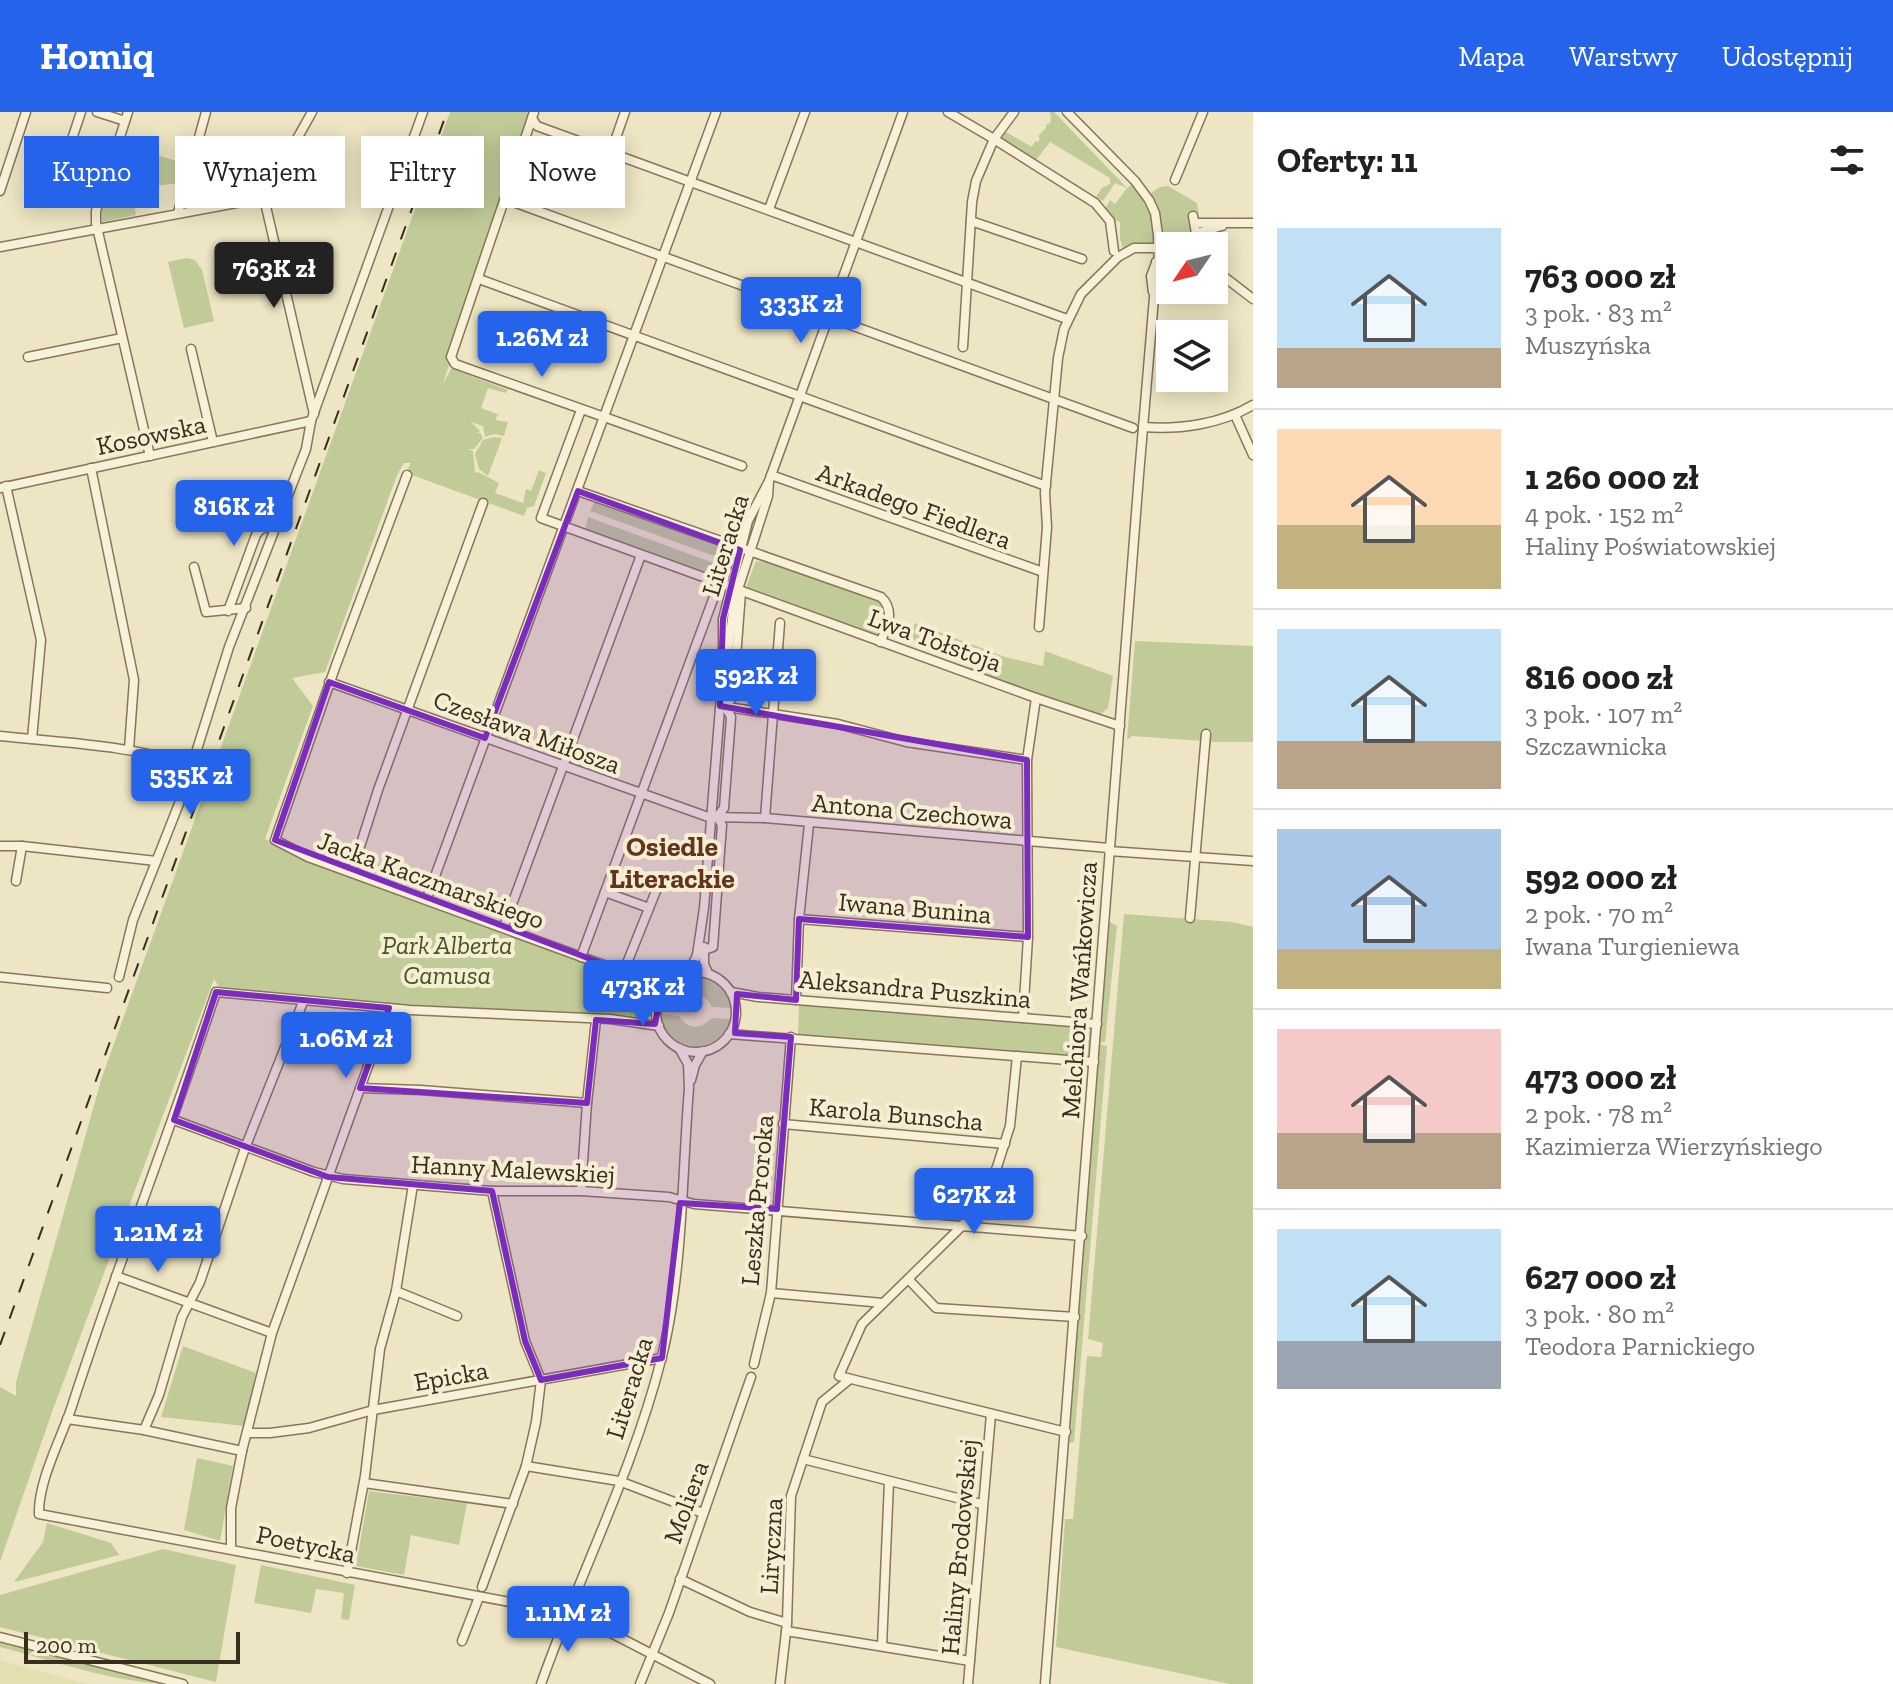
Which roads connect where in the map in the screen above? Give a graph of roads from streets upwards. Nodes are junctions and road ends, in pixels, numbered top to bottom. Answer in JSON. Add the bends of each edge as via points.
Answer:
{"nodes":[{"id":1,"x":81,"y":112,"type":"edge"},
{"id":2,"x":97,"y":112,"type":"edge"},
{"id":3,"x":206,"y":112,"type":"edge"},
{"id":4,"x":312,"y":112,"type":"edge"},
{"id":5,"x":423,"y":112,"type":"edge"},
{"id":6,"x":625,"y":112,"type":"edge"},
{"id":7,"x":716,"y":112,"type":"edge"},
{"id":8,"x":805,"y":112,"type":"edge"},
{"id":9,"x":903,"y":112,"type":"edge"},
{"id":10,"x":948,"y":112,"type":"edge"},
{"id":11,"x":1014,"y":112,"type":"edge"},
{"id":12,"x":1067,"y":112,"type":"edge"},
{"id":13,"x":1203,"y":112,"type":"edge"},
{"id":14,"x":22,"y":113,"type":"edge"},
{"id":15,"x":127,"y":117,"type":"edge"},
{"id":16,"x":534,"y":119,"type":"edge"},
{"id":17,"x":73,"y":136,"type":"edge"},
{"id":18,"x":299,"y":136,"type":"edge"},
{"id":19,"x":574,"y":136,"type":"edge"},
{"id":20,"x":617,"y":136,"type":"edge"},
{"id":21,"x":994,"y":139,"type":"junction"},
{"id":22,"x":625,"y":157,"type":"edge"},
{"id":23,"x":1175,"y":180,"type":"dead end"},
{"id":24,"x":690,"y":181,"type":"junction"},
{"id":25,"x":0,"y":191,"type":"edge"},
{"id":26,"x":207,"y":208,"type":"edge"},
{"id":27,"x":266,"y":208,"type":"edge"},
{"id":28,"x":502,"y":208,"type":"edge"},
{"id":29,"x":530,"y":208,"type":"edge"},
{"id":30,"x":769,"y":209,"type":"junction"},
{"id":31,"x":178,"y":213,"type":"junction"},
{"id":32,"x":971,"y":221,"type":"junction"},
{"id":33,"x":1253,"y":223,"type":"edge"},
{"id":34,"x":97,"y":228,"type":"junction"},
{"id":35,"x":1157,"y":232,"type":"edge"},
{"id":36,"x":1194,"y":232,"type":"edge"},
{"id":37,"x":856,"y":241,"type":"junction"},
{"id":38,"x":0,"y":247,"type":"edge"},
{"id":39,"x":1156,"y":248,"type":"edge"},
{"id":40,"x":1114,"y":251,"type":"dead end"},
{"id":41,"x":663,"y":257,"type":"junction"},
{"id":42,"x":1082,"y":259,"type":"dead end"},
{"id":43,"x":1156,"y":262,"type":"edge"},
{"id":44,"x":479,"y":279,"type":"junction"},
{"id":45,"x":1228,"y":280,"type":"edge"},
{"id":46,"x":968,"y":281,"type":"junction"},
{"id":47,"x":1253,"y":299,"type":"edge"},
{"id":48,"x":829,"y":317,"type":"junction"},
{"id":49,"x":1067,"y":319,"type":"junction"},
{"id":50,"x":634,"y":335,"type":"junction"},
{"id":51,"x":122,"y":338,"type":"junction"},
{"id":52,"x":963,"y":347,"type":"dead end"},
{"id":53,"x":191,"y":349,"type":"dead end"},
{"id":54,"x":28,"y":357,"type":"dead end"},
{"id":55,"x":800,"y":397,"type":"junction"},
{"id":56,"x":1054,"y":400,"type":"junction"},
{"id":57,"x":1253,"y":405,"type":"edge"},
{"id":58,"x":581,"y":410,"type":"junction"},
{"id":59,"x":1235,"y":415,"type":"junction"},
{"id":60,"x":605,"y":417,"type":"junction"},
{"id":61,"x":313,"y":418,"type":"junction"},
{"id":62,"x":1138,"y":427,"type":"junction"},
{"id":63,"x":213,"y":442,"type":"junction"},
{"id":64,"x":1253,"y":455,"type":"edge"},
{"id":65,"x":150,"y":456,"type":"junction"},
{"id":66,"x":742,"y":466,"type":"dead end"},
{"id":67,"x":91,"y":468,"type":"junction"},
{"id":68,"x":407,"y":475,"type":"dead end"},
{"id":69,"x":770,"y":478,"type":"junction"},
{"id":70,"x":1046,"y":486,"type":"junction"},
{"id":71,"x":3,"y":487,"type":"edge"},
{"id":72,"x":578,"y":491,"type":"junction"},
{"id":73,"x":483,"y":503,"type":"dead end"},
{"id":74,"x":279,"y":525,"type":"junction"},
{"id":75,"x":565,"y":527,"type":"junction"},
{"id":76,"x":744,"y":551,"type":"junction"},
{"id":77,"x":641,"y":555,"type":"junction"},
{"id":78,"x":194,"y":567,"type":"dead end"},
{"id":79,"x":1043,"y":572,"type":"junction"},
{"id":80,"x":719,"y":583,"type":"junction"},
{"id":81,"x":736,"y":589,"type":"junction"},
{"id":82,"x":246,"y":608,"type":"junction"},
{"id":83,"x":228,"y":611,"type":"junction"},
{"id":84,"x":780,"y":623,"type":"dead end"},
{"id":85,"x":1039,"y":627,"type":"dead end"},
{"id":86,"x":880,"y":642,"type":"junction"},
{"id":87,"x":329,"y":682,"type":"junction"},
{"id":88,"x":1036,"y":698,"type":"junction"},
{"id":89,"x":722,"y":706,"type":"junction"},
{"id":90,"x":408,"y":711,"type":"junction"},
{"id":91,"x":773,"y":713,"type":"junction"},
{"id":92,"x":1120,"y":726,"type":"junction"},
{"id":93,"x":1206,"y":734,"type":"dead end"},
{"id":94,"x":0,"y":736,"type":"edge"},
{"id":95,"x":32,"y":739,"type":"junction"},
{"id":96,"x":486,"y":739,"type":"junction"},
{"id":97,"x":129,"y":749,"type":"junction"},
{"id":98,"x":1027,"y":760,"type":"junction"},
{"id":99,"x":191,"y":765,"type":"junction"},
{"id":100,"x":564,"y":767,"type":"junction"},
{"id":101,"x":640,"y":795,"type":"junction"},
{"id":102,"x":713,"y":817,"type":"junction"},
{"id":103,"x":765,"y":818,"type":"junction"},
{"id":104,"x":809,"y":824,"type":"junction"},
{"id":105,"x":1027,"y":841,"type":"junction"},
{"id":106,"x":0,"y":846,"type":"edge"},
{"id":107,"x":22,"y":846,"type":"junction"},
{"id":108,"x":1109,"y":850,"type":"junction"},
{"id":109,"x":1195,"y":856,"type":"junction"},
{"id":110,"x":156,"y":861,"type":"junction"},
{"id":111,"x":1253,"y":861,"type":"edge"},
{"id":112,"x":352,"y":872,"type":"junction"},
{"id":113,"x":16,"y":881,"type":"dead end"},
{"id":114,"x":660,"y":881,"type":"dead end"},
{"id":115,"x":605,"y":892,"type":"junction"},
{"id":116,"x":427,"y":898,"type":"junction"},
{"id":117,"x":649,"y":908,"type":"junction"},
{"id":118,"x":704,"y":908,"type":"junction"},
{"id":119,"x":1190,"y":918,"type":"dead end"},
{"id":120,"x":799,"y":919,"type":"junction"},
{"id":121,"x":504,"y":926,"type":"junction"},
{"id":122,"x":1028,"y":937,"type":"junction"},
{"id":123,"x":704,"y":950,"type":"junction"},
{"id":124,"x":581,"y":957,"type":"junction"},
{"id":125,"x":689,"y":972,"type":"junction"},
{"id":126,"x":623,"y":973,"type":"junction"},
{"id":127,"x":708,"y":973,"type":"junction"},
{"id":128,"x":0,"y":977,"type":"edge"},
{"id":129,"x":119,"y":977,"type":"dead end"},
{"id":130,"x":664,"y":987,"type":"junction"},
{"id":131,"x":107,"y":988,"type":"dead end"},
{"id":132,"x":731,"y":992,"type":"junction"},
{"id":133,"x":796,"y":1000,"type":"junction"},
{"id":134,"x":303,"y":1002,"type":"junction"},
{"id":135,"x":389,"y":1008,"type":"junction"},
{"id":136,"x":1023,"y":1018,"type":"junction"},
{"id":137,"x":596,"y":1020,"type":"junction"},
{"id":138,"x":1097,"y":1024,"type":"junction"},
{"id":139,"x":659,"y":1026,"type":"junction"},
{"id":140,"x":729,"y":1034,"type":"junction"},
{"id":141,"x":791,"y":1037,"type":"junction"},
{"id":142,"x":679,"y":1048,"type":"junction"},
{"id":143,"x":703,"y":1051,"type":"junction"},
{"id":144,"x":1017,"y":1056,"type":"junction"},
{"id":145,"x":1094,"y":1062,"type":"junction"},
{"id":146,"x":360,"y":1088,"type":"junction"},
{"id":147,"x":689,"y":1088,"type":"junction"},
{"id":148,"x":587,"y":1103,"type":"junction"},
{"id":149,"x":174,"y":1120,"type":"junction"},
{"id":150,"x":783,"y":1124,"type":"junction"},
{"id":151,"x":1005,"y":1144,"type":"junction"},
{"id":152,"x":245,"y":1148,"type":"junction"},
{"id":153,"x":328,"y":1177,"type":"junction"},
{"id":154,"x":413,"y":1185,"type":"junction"},
{"id":155,"x":492,"y":1191,"type":"junction"},
{"id":156,"x":581,"y":1191,"type":"junction"},
{"id":157,"x":681,"y":1199,"type":"junction"},
{"id":158,"x":777,"y":1209,"type":"junction"},
{"id":159,"x":962,"y":1226,"type":"junction"},
{"id":160,"x":1082,"y":1236,"type":"junction"},
{"id":161,"x":116,"y":1276,"type":"junction"},
{"id":162,"x":909,"y":1280,"type":"junction"},
{"id":163,"x":396,"y":1291,"type":"junction"},
{"id":164,"x":771,"y":1293,"type":"junction"},
{"id":165,"x":189,"y":1302,"type":"junction"},
{"id":166,"x":883,"y":1303,"type":"junction"},
{"id":167,"x":457,"y":1316,"type":"dead end"},
{"id":168,"x":1075,"y":1317,"type":"junction"},
{"id":169,"x":272,"y":1333,"type":"junction"},
{"id":170,"x":662,"y":1358,"type":"junction"},
{"id":171,"x":754,"y":1364,"type":"dead end"},
{"id":172,"x":751,"y":1377,"type":"dead end"},
{"id":173,"x":850,"y":1379,"type":"junction"},
{"id":174,"x":541,"y":1380,"type":"junction"},
{"id":175,"x":373,"y":1410,"type":"junction"},
{"id":176,"x":991,"y":1414,"type":"junction"},
{"id":177,"x":67,"y":1419,"type":"junction"},
{"id":178,"x":144,"y":1430,"type":"junction"},
{"id":179,"x":1066,"y":1432,"type":"junction"},
{"id":180,"x":248,"y":1433,"type":"junction"},
{"id":181,"x":242,"y":1451,"type":"junction"},
{"id":182,"x":803,"y":1459,"type":"junction"},
{"id":183,"x":526,"y":1466,"type":"junction"},
{"id":184,"x":619,"y":1481,"type":"junction"},
{"id":185,"x":889,"y":1482,"type":"junction"},
{"id":186,"x":364,"y":1483,"type":"junction"},
{"id":187,"x":513,"y":1504,"type":"junction"},
{"id":188,"x":981,"y":1504,"type":"junction"},
{"id":189,"x":703,"y":1513,"type":"junction"},
{"id":190,"x":231,"y":1549,"type":"junction"},
{"id":191,"x":347,"y":1573,"type":"junction"},
{"id":192,"x":680,"y":1579,"type":"junction"},
{"id":193,"x":482,"y":1587,"type":"dead end"},
{"id":194,"x":479,"y":1597,"type":"junction"},
{"id":195,"x":565,"y":1613,"type":"junction"},
{"id":196,"x":787,"y":1627,"type":"junction"},
{"id":197,"x":0,"y":1637,"type":"edge"},
{"id":198,"x":462,"y":1641,"type":"dead end"},
{"id":199,"x":882,"y":1646,"type":"junction"},
{"id":200,"x":654,"y":1654,"type":"junction"},
{"id":201,"x":970,"y":1661,"type":"junction"},
{"id":202,"x":183,"y":1684,"type":"edge"},
{"id":203,"x":541,"y":1684,"type":"edge"},
{"id":204,"x":640,"y":1684,"type":"edge"},
{"id":205,"x":710,"y":1684,"type":"edge"},
{"id":206,"x":780,"y":1684,"type":"edge"},
{"id":207,"x":968,"y":1684,"type":"edge"},
{"id":208,"x":1045,"y":1684,"type":"edge"}],
"edges":[{"from":1,"to":17,"type":"street"},
{"from":2,"to":15,"type":"street"},
{"from":3,"to":31,"type":"street"},
{"from":4,"to":18,"type":"street"},
{"from":5,"to":61,"type":"street"},
{"from":6,"to":20,"type":"street"},
{"from":7,"to":24,"type":"street"},
{"from":8,"to":30,"type":"street"},
{"from":9,"to":37,"type":"street","name":"Literacka"},
{"from":10,"to":21,"type":"street"},
{"from":11,"to":21,"type":"street"},
{"from":12,"to":35,"type":"street","name":"Melchiora Wańkowicza","via":[[1147,196]]},
{"from":13,"to":23,"type":"street"},
{"from":14,"to":25,"type":"street"},
{"from":15,"to":34,"type":"street","via":[[96,211]]},
{"from":16,"to":19,"type":"street"},
{"from":21,"to":32,"type":"street","via":[[976,181]]},
{"from":21,"to":40,"type":"street","via":[[1095,203],[1110,221]]},
{"from":22,"to":24,"type":"street"},
{"from":24,"to":30,"type":"street"},
{"from":24,"to":41,"type":"street"},
{"from":26,"to":31,"type":"street"},
{"from":27,"to":61,"type":"street"},
{"from":28,"to":44,"type":"street"},
{"from":29,"to":41,"type":"street"},
{"from":30,"to":37,"type":"street"},
{"from":31,"to":34,"type":"street"},
{"from":32,"to":42,"type":"street"},
{"from":32,"to":46,"type":"street"},
{"from":33,"to":36,"type":"street","via":[[1195,224]]},
{"from":34,"to":38,"type":"street"},
{"from":34,"to":51,"type":"street"},
{"from":37,"to":46,"type":"street"},
{"from":37,"to":48,"type":"street","name":"Literacka"},
{"from":39,"to":49,"type":"street","via":[[1124,252],[1081,294]]},
{"from":41,"to":48,"type":"street"},
{"from":41,"to":50,"type":"street"},
{"from":43,"to":62,"type":"street","name":"Melchiora Wańkowicza"},
{"from":44,"to":50,"type":"street"},
{"from":44,"to":58,"type":"street","via":[[451,357],[455,364]]},
{"from":45,"to":47,"type":"street"},
{"from":46,"to":49,"type":"street"},
{"from":46,"to":52,"type":"street"},
{"from":48,"to":55,"type":"street","name":"Literacka"},
{"from":48,"to":56,"type":"street"},
{"from":49,"to":56,"type":"street"},
{"from":50,"to":55,"type":"street"},
{"from":50,"to":60,"type":"street"},
{"from":51,"to":54,"type":"street"},
{"from":51,"to":65,"type":"street"},
{"from":53,"to":63,"type":"street"},
{"from":55,"to":69,"type":"street","name":"Literacka"},
{"from":55,"to":70,"type":"street"},
{"from":56,"to":62,"type":"street"},
{"from":56,"to":70,"type":"street"},
{"from":57,"to":59,"type":"street"},
{"from":58,"to":60,"type":"street"},
{"from":58,"to":75,"type":"street","via":[[541,518]]},
{"from":59,"to":62,"type":"street","via":[[1171,428]]},
{"from":59,"to":64,"type":"street"},
{"from":60,"to":66,"type":"street"},
{"from":60,"to":72,"type":"street"},
{"from":61,"to":63,"type":"street","name":"Kosowska"},
{"from":61,"to":74,"type":"street"},
{"from":62,"to":92,"type":"street","name":"Melchiora Wańkowicza"},
{"from":63,"to":65,"type":"street","name":"Kosowska"},
{"from":65,"to":67,"type":"street","name":"Kosowska"},
{"from":67,"to":71,"type":"street","name":"Kosowska"},
{"from":67,"to":97,"type":"street","via":[[134,680]]},
{"from":68,"to":87,"type":"street"},
{"from":69,"to":76,"type":"street","name":"Literacka","via":[[753,509]]},
{"from":69,"to":79,"type":"street","name":"Arkadego Fiedlera"},
{"from":70,"to":79,"type":"street"},
{"from":71,"to":95,"type":"street","via":[[41,640]]},
{"from":72,"to":75,"type":"street"},
{"from":72,"to":76,"type":"street"},
{"from":73,"to":90,"type":"street"},
{"from":74,"to":82,"type":"street"},
{"from":74,"to":83,"type":"street","via":[[256,535]]},
{"from":75,"to":77,"type":"street","name":"Lwa Tołstoja"},
{"from":75,"to":96,"type":"street"},
{"from":76,"to":81,"type":"street","name":"Literacka"},
{"from":76,"to":86,"type":"street","via":[[881,597],[890,616]]},
{"from":77,"to":80,"type":"street","name":"Lwa Tołstoja"},
{"from":77,"to":100,"type":"street"},
{"from":78,"to":83,"type":"street","via":[[206,612]]},
{"from":79,"to":85,"type":"street"},
{"from":80,"to":81,"type":"street","name":"Lwa Tołstoja"},
{"from":80,"to":101,"type":"street"},
{"from":81,"to":86,"type":"street","name":"Lwa Tołstoja"},
{"from":81,"to":89,"type":"street","name":"Literacka"},
{"from":81,"to":89,"type":"street","via":[[733,697]]},
{"from":82,"to":83,"type":"street"},
{"from":82,"to":99,"type":"street"},
{"from":84,"to":91,"type":"street"},
{"from":86,"to":88,"type":"street","name":"Lwa Tołstoja"},
{"from":87,"to":90,"type":"street","name":"Czesława Miłosza"},
{"from":87,"to":112,"type":"street","name":"Jacka Kaczmarskiego","via":[[275,840]]},
{"from":88,"to":92,"type":"street","name":"Lwa Tołstoja"},
{"from":88,"to":98,"type":"street"},
{"from":89,"to":91,"type":"street"},
{"from":89,"to":102,"type":"street","via":[[731,721],[724,808]]},
{"from":90,"to":96,"type":"street","name":"Czesława Miłosza"},
{"from":90,"to":112,"type":"street"},
{"from":91,"to":98,"type":"street","via":[[906,742]]},
{"from":91,"to":103,"type":"street"},
{"from":92,"to":108,"type":"street","name":"Melchiora Wańkowicza"},
{"from":93,"to":109,"type":"street"},
{"from":94,"to":95,"type":"street"},
{"from":95,"to":97,"type":"street"},
{"from":96,"to":100,"type":"street","name":"Czesława Miłosza"},
{"from":96,"to":116,"type":"street"},
{"from":97,"to":99,"type":"street"},
{"from":98,"to":105,"type":"street"},
{"from":99,"to":110,"type":"street"},
{"from":100,"to":101,"type":"street","name":"Czesława Miłosza"},
{"from":100,"to":121,"type":"street"},
{"from":101,"to":102,"type":"street","name":"Czesława Miłosza"},
{"from":101,"to":115,"type":"street"},
{"from":102,"to":103,"type":"street","name":"Antona Czechowa"},
{"from":102,"to":118,"type":"street"},
{"from":102,"to":123,"type":"street","via":[[722,825],[713,947]]},
{"from":103,"to":104,"type":"street","name":"Antona Czechowa"},
{"from":104,"to":105,"type":"street","name":"Antona Czechowa"},
{"from":104,"to":120,"type":"street"},
{"from":105,"to":108,"type":"street","name":"Antona Czechowa"},
{"from":105,"to":122,"type":"street"},
{"from":106,"to":107,"type":"street"},
{"from":107,"to":110,"type":"street"},
{"from":107,"to":113,"type":"street"},
{"from":108,"to":109,"type":"street","name":"Antona Czechowa"},
{"from":108,"to":138,"type":"street","name":"Melchiora Wańkowicza"},
{"from":109,"to":111,"type":"street","name":"Antona Czechowa"},
{"from":109,"to":119,"type":"street"},
{"from":110,"to":129,"type":"street"},
{"from":112,"to":116,"type":"street","name":"Jacka Kaczmarskiego"},
{"from":114,"to":117,"type":"street"},
{"from":115,"to":117,"type":"street"},
{"from":115,"to":124,"type":"street"},
{"from":116,"to":121,"type":"street","name":"Jacka Kaczmarskiego"},
{"from":117,"to":126,"type":"street"},
{"from":118,"to":123,"type":"street"},
{"from":118,"to":125,"type":"street"},
{"from":120,"to":122,"type":"street","name":"Iwana Bunina"},
{"from":120,"to":133,"type":"street"},
{"from":121,"to":124,"type":"street","name":"Jacka Kaczmarskiego"},
{"from":122,"to":136,"type":"street"},
{"from":123,"to":127,"type":"street"},
{"from":124,"to":126,"type":"street","name":"Jacka Kaczmarskiego"},
{"from":125,"to":127,"type":"street"},
{"from":125,"to":130,"type":"street"},
{"from":126,"to":130,"type":"street","name":"Jacka Kaczmarskiego"},
{"from":127,"to":132,"type":"street"},
{"from":128,"to":131,"type":"street"},
{"from":130,"to":139,"type":"street","via":[[657,1005]]},
{"from":132,"to":133,"type":"street","name":"Aleksandra Puszkina"},
{"from":132,"to":140,"type":"street","via":[[736,1010]]},
{"from":133,"to":136,"type":"street","name":"Aleksandra Puszkina"},
{"from":134,"to":135,"type":"street"},
{"from":134,"to":149,"type":"street","via":[[216,992]]},
{"from":134,"to":152,"type":"street"},
{"from":135,"to":137,"type":"street"},
{"from":135,"to":146,"type":"street"},
{"from":136,"to":138,"type":"street","name":"Aleksandra Puszkina"},
{"from":137,"to":139,"type":"street"},
{"from":137,"to":148,"type":"street"},
{"from":138,"to":145,"type":"street","name":"Melchiora Wańkowicza"},
{"from":139,"to":142,"type":"street"},
{"from":140,"to":141,"type":"street"},
{"from":140,"to":143,"type":"street"},
{"from":141,"to":144,"type":"street"},
{"from":141,"to":150,"type":"street","name":"Leszka Proroka"},
{"from":142,"to":143,"type":"street"},
{"from":142,"to":147,"type":"street","name":"Literacka","via":[[688,1064]]},
{"from":143,"to":147,"type":"street","name":"Literacka"},
{"from":144,"to":145,"type":"street"},
{"from":144,"to":151,"type":"street"},
{"from":145,"to":160,"type":"street","name":"Melchiora Wańkowicza"},
{"from":146,"to":148,"type":"street"},
{"from":146,"to":153,"type":"street"},
{"from":147,"to":157,"type":"street","name":"Literacka"},
{"from":148,"to":156,"type":"street"},
{"from":149,"to":152,"type":"street","name":"Hanny Malewskiej"},
{"from":149,"to":161,"type":"street"},
{"from":150,"to":151,"type":"street","name":"Karola Bunscha"},
{"from":150,"to":158,"type":"street","name":"Leszka Proroka"},
{"from":151,"to":159,"type":"street","via":[[986,1190]]},
{"from":152,"to":153,"type":"street","name":"Hanny Malewskiej"},
{"from":152,"to":165,"type":"street"},
{"from":153,"to":154,"type":"street","name":"Hanny Malewskiej"},
{"from":153,"to":169,"type":"street"},
{"from":154,"to":155,"type":"street","name":"Hanny Malewskiej"},
{"from":154,"to":163,"type":"street"},
{"from":155,"to":156,"type":"street","name":"Hanny Malewskiej"},
{"from":155,"to":174,"type":"street","via":[[525,1341]]},
{"from":156,"to":157,"type":"street","name":"Hanny Malewskiej"},
{"from":157,"to":158,"type":"street","name":"Hanny Malewskiej"},
{"from":157,"to":170,"type":"street","name":"Literacka"},
{"from":158,"to":159,"type":"street","name":"Hanny Malewskiej"},
{"from":158,"to":164,"type":"street","name":"Leszka Proroka"},
{"from":159,"to":160,"type":"street","name":"Hanny Malewskiej"},
{"from":159,"to":162,"type":"street"},
{"from":160,"to":168,"type":"street","name":"Melchiora Wańkowicza"},
{"from":161,"to":165,"type":"street"},
{"from":161,"to":177,"type":"street"},
{"from":162,"to":166,"type":"street"},
{"from":162,"to":168,"type":"street","via":[[936,1308]]},
{"from":163,"to":167,"type":"street"},
{"from":163,"to":175,"type":"street","via":[[380,1349]]},
{"from":164,"to":166,"type":"street"},
{"from":164,"to":171,"type":"street","name":"Leszka Proroka"},
{"from":165,"to":169,"type":"street"},
{"from":165,"to":178,"type":"street"},
{"from":166,"to":173,"type":"street","via":[[862,1324],[839,1376]]},
{"from":168,"to":179,"type":"street","name":"Melchiora Wańkowicza"},
{"from":169,"to":180,"type":"street"},
{"from":170,"to":174,"type":"street","name":"Epicka"},
{"from":170,"to":184,"type":"street","name":"Literacka"},
{"from":172,"to":189,"type":"street","name":"Moliera"},
{"from":173,"to":176,"type":"street"},
{"from":173,"to":182,"type":"street","name":"Liryczna","via":[[822,1402]]},
{"from":174,"to":175,"type":"street","name":"Epicka"},
{"from":174,"to":183,"type":"street"},
{"from":175,"to":180,"type":"street","name":"Epicka","via":[[309,1428]]},
{"from":175,"to":186,"type":"street"},
{"from":176,"to":179,"type":"street"},
{"from":176,"to":188,"type":"street","name":"Haliny Brodowskiej"},
{"from":177,"to":178,"type":"street"},
{"from":177,"to":190,"type":"street","name":"Poetycka","via":[[43,1481],[39,1514]]},
{"from":178,"to":181,"type":"street"},
{"from":179,"to":208,"type":"street","name":"Melchiora Wańkowicza"},
{"from":180,"to":181,"type":"street"},
{"from":181,"to":190,"type":"street","via":[[231,1508]]},
{"from":182,"to":185,"type":"street"},
{"from":182,"to":196,"type":"street","name":"Liryczna","via":[[789,1513]]},
{"from":183,"to":184,"type":"street"},
{"from":183,"to":187,"type":"street"},
{"from":184,"to":189,"type":"street"},
{"from":184,"to":195,"type":"street","name":"Literacka"},
{"from":185,"to":188,"type":"street"},
{"from":185,"to":199,"type":"street"},
{"from":186,"to":187,"type":"street"},
{"from":186,"to":191,"type":"street"},
{"from":187,"to":193,"type":"street"},
{"from":188,"to":201,"type":"street","name":"Haliny Brodowskiej"},
{"from":189,"to":192,"type":"street","name":"Moliera"},
{"from":190,"to":191,"type":"street","name":"Poetycka"},
{"from":191,"to":194,"type":"street","name":"Poetycka"},
{"from":192,"to":196,"type":"street"},
{"from":192,"to":200,"type":"street","name":"Moliera"},
{"from":194,"to":195,"type":"street","name":"Poetycka"},
{"from":194,"to":198,"type":"street"},
{"from":195,"to":200,"type":"street","name":"Poetycka"},
{"from":195,"to":203,"type":"street","name":"Literacka"},
{"from":196,"to":199,"type":"street"},
{"from":196,"to":206,"type":"street","name":"Liryczna"},
{"from":197,"to":202,"type":"street"},
{"from":199,"to":201,"type":"street"},
{"from":200,"to":204,"type":"street","name":"Moliera"},
{"from":200,"to":205,"type":"street","name":"Poetycka"},
{"from":201,"to":207,"type":"street","name":"Haliny Brodowskiej"}]}
